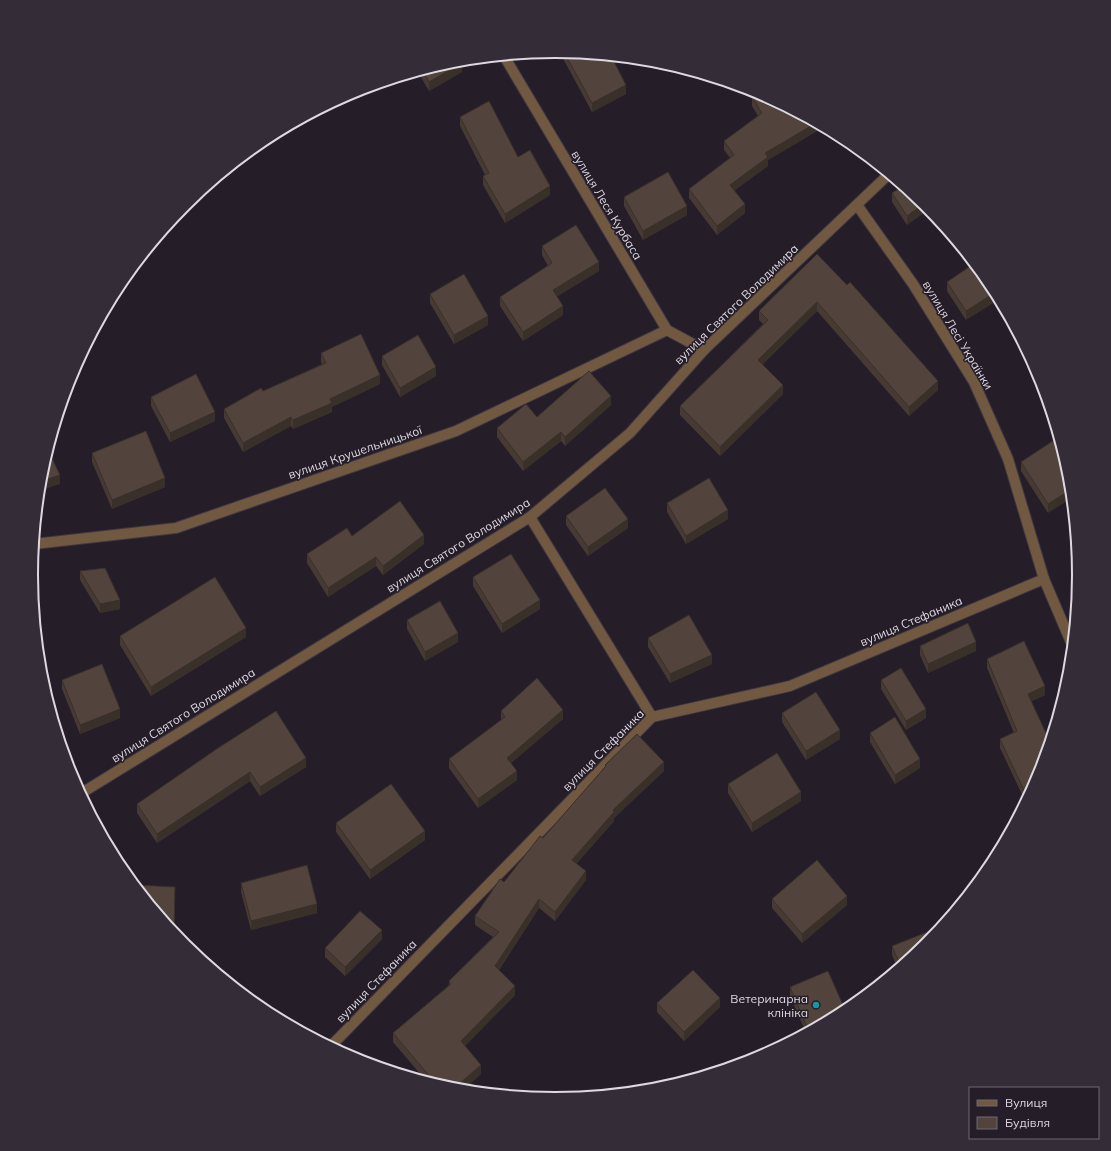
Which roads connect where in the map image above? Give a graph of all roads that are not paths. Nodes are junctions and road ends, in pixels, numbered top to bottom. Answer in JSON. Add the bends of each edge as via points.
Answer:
{"nodes":[{"id":1,"x":507,"y":60,"type":"edge"},
{"id":2,"x":886,"y":177,"type":"edge"},
{"id":3,"x":858,"y":205,"type":"junction"},
{"id":4,"x":667,"y":330,"type":"junction"},
{"id":5,"x":704,"y":350,"type":"junction"},
{"id":6,"x":530,"y":517,"type":"junction"},
{"id":7,"x":39,"y":543,"type":"edge"},
{"id":8,"x":1044,"y":579,"type":"junction"},
{"id":9,"x":1069,"y":639,"type":"edge"},
{"id":10,"x":652,"y":718,"type":"junction"},
{"id":11,"x":85,"y":791,"type":"edge"},
{"id":12,"x":334,"y":1043,"type":"edge"}],
"edges":[{"from":1,"to":4,"type":"street","name":"вулиця Леся Курбаса"},
{"from":2,"to":3,"type":"street","name":"вулиця Святого Володимира"},
{"from":3,"to":5,"type":"street","name":"вулиця Святого Володимира"},
{"from":3,"to":8,"type":"street","name":"вулиця Лесі Українки","via":[[913,284],[974,382],[1008,459]]},
{"from":4,"to":5,"type":"street"},
{"from":4,"to":7,"type":"street","name":"вулиця Крушельницької","via":[[456,431],[176,528]]},
{"from":5,"to":6,"type":"street","name":"вулиця Святого Володимира","via":[[630,433]]},
{"from":6,"to":10,"type":"street"},
{"from":6,"to":11,"type":"street","name":"вулиця Святого Володимира"},
{"from":8,"to":9,"type":"street","name":"вулиця Лесі Українки"},
{"from":8,"to":10,"type":"street","name":"вулиця Стефаника","via":[[790,686]]},
{"from":10,"to":12,"type":"street","name":"вулиця Стефаника"}]}
